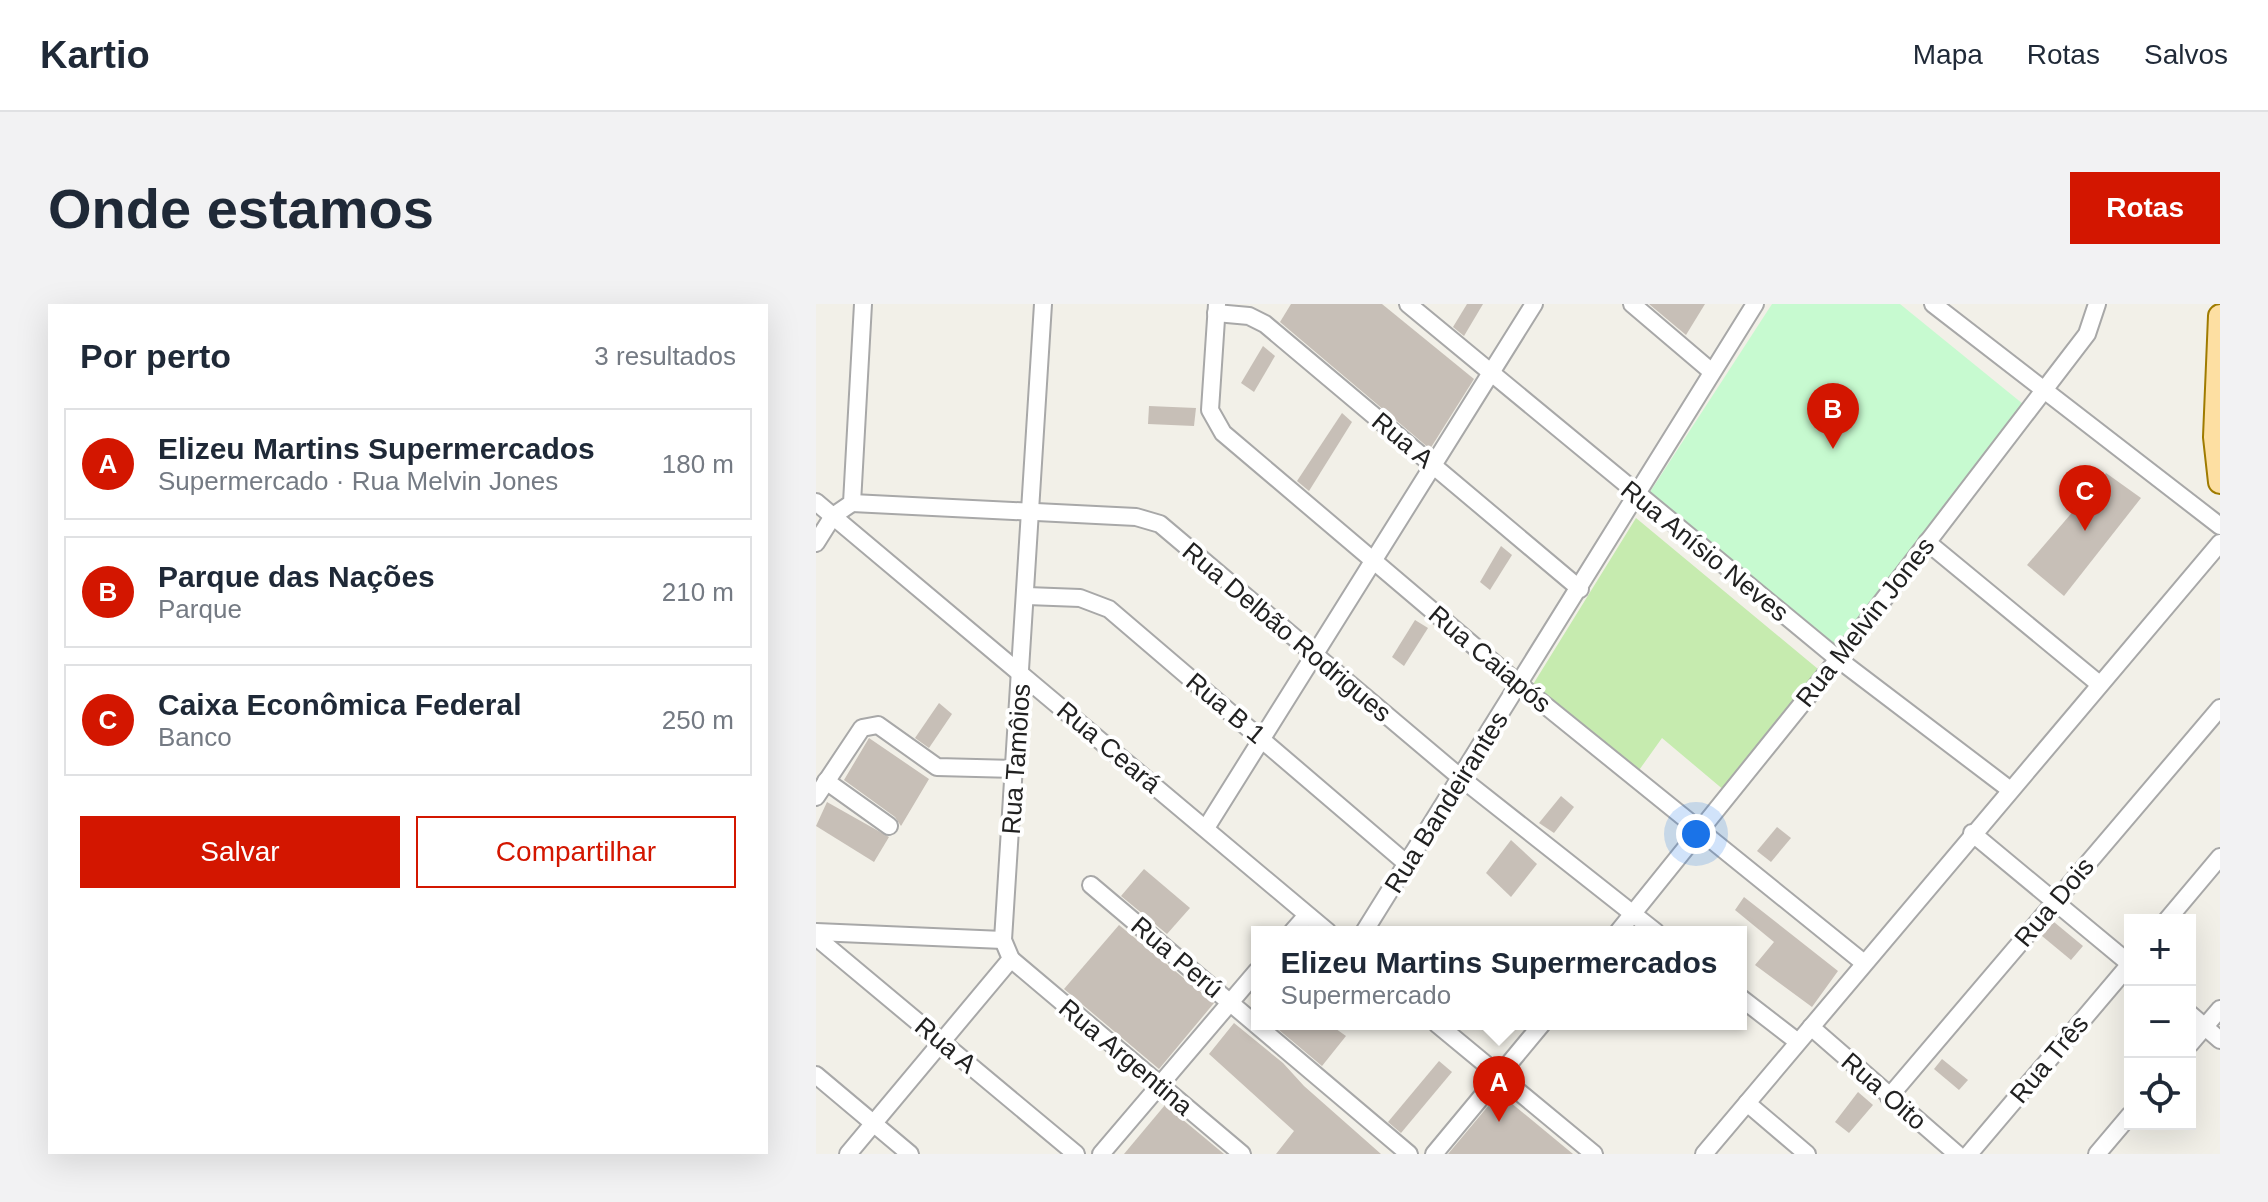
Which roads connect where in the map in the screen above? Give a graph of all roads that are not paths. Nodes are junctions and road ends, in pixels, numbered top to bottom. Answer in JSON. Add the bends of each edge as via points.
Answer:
{"nodes":[{"id":1,"x":863,"y":304,"type":"edge"},
{"id":2,"x":1043,"y":304,"type":"edge"},
{"id":3,"x":1408,"y":304,"type":"edge"},
{"id":4,"x":1534,"y":304,"type":"edge"},
{"id":5,"x":1632,"y":304,"type":"edge"},
{"id":6,"x":1755,"y":304,"type":"edge"},
{"id":7,"x":1933,"y":304,"type":"edge"},
{"id":8,"x":2097,"y":304,"type":"edge"},
{"id":9,"x":1216,"y":308,"type":"edge"},
{"id":10,"x":2220,"y":316,"type":"edge"},
{"id":11,"x":1712,"y":372,"type":"junction"},
{"id":12,"x":1492,"y":373,"type":"junction"},
{"id":13,"x":2043,"y":391,"type":"junction"},
{"id":14,"x":1432,"y":466,"type":"junction"},
{"id":15,"x":2220,"y":482,"type":"edge"},
{"id":16,"x":1637,"y":496,"type":"junction"},
{"id":17,"x":816,"y":502,"type":"edge"},
{"id":18,"x":852,"y":503,"type":"junction"},
{"id":19,"x":1030,"y":514,"type":"junction"},
{"id":20,"x":833,"y":516,"type":"junction"},
{"id":21,"x":2220,"y":526,"type":"edge"},
{"id":22,"x":1927,"y":542,"type":"junction"},
{"id":23,"x":816,"y":543,"type":"edge"},
{"id":24,"x":2220,"y":543,"type":"edge"},
{"id":25,"x":1374,"y":562,"type":"junction"},
{"id":26,"x":1580,"y":589,"type":"junction"},
{"id":27,"x":1027,"y":596,"type":"junction"},
{"id":28,"x":1315,"y":658,"type":"junction"},
{"id":29,"x":1838,"y":659,"type":"junction"},
{"id":30,"x":1021,"y":675,"type":"junction"},
{"id":31,"x":2098,"y":683,"type":"junction"},
{"id":32,"x":1520,"y":685,"type":"junction"},
{"id":33,"x":2220,"y":708,"type":"edge"},
{"id":34,"x":1263,"y":739,"type":"junction"},
{"id":35,"x":1015,"y":769,"type":"junction"},
{"id":36,"x":1461,"y":778,"type":"junction"},
{"id":37,"x":826,"y":781,"type":"junction"},
{"id":38,"x":2009,"y":789,"type":"junction"},
{"id":39,"x":816,"y":797,"type":"edge"},
{"id":40,"x":889,"y":826,"type":"dead end"},
{"id":41,"x":1206,"y":828,"type":"junction"},
{"id":42,"x":1701,"y":829,"type":"junction"},
{"id":43,"x":1972,"y":833,"type":"junction"},
{"id":44,"x":2220,"y":857,"type":"edge"},
{"id":45,"x":1406,"y":863,"type":"junction"},
{"id":46,"x":1091,"y":885,"type":"dead end"},
{"id":47,"x":2056,"y":900,"type":"junction"},
{"id":48,"x":1633,"y":914,"type":"junction"},
{"id":49,"x":2172,"y":914,"type":"edge"},
{"id":50,"x":1307,"y":915,"type":"junction"},
{"id":51,"x":1297,"y":926,"type":"edge"},
{"id":52,"x":1321,"y":926,"type":"edge"},
{"id":53,"x":1368,"y":926,"type":"edge"},
{"id":54,"x":1623,"y":926,"type":"edge"},
{"id":55,"x":1648,"y":926,"type":"edge"},
{"id":56,"x":816,"y":934,"type":"edge"},
{"id":57,"x":1003,"y":940,"type":"junction"},
{"id":58,"x":1011,"y":959,"type":"junction"},
{"id":59,"x":2124,"y":959,"type":"edge"},
{"id":60,"x":1864,"y":963,"type":"junction"},
{"id":61,"x":2124,"y":971,"type":"edge"},
{"id":62,"x":1251,"y":978,"type":"edge"},
{"id":63,"x":1230,"y":1002,"type":"junction"},
{"id":64,"x":1747,"y":1003,"type":"edge"},
{"id":65,"x":2220,"y":1009,"type":"edge"},
{"id":66,"x":2196,"y":1019,"type":"edge"},
{"id":67,"x":1251,"y":1020,"type":"edge"},
{"id":68,"x":1811,"y":1027,"type":"junction"},
{"id":69,"x":2205,"y":1027,"type":"junction"},
{"id":70,"x":1263,"y":1030,"type":"edge"},
{"id":71,"x":1444,"y":1030,"type":"edge"},
{"id":72,"x":1537,"y":1030,"type":"edge"},
{"id":73,"x":2196,"y":1037,"type":"edge"},
{"id":74,"x":2220,"y":1040,"type":"edge"},
{"id":75,"x":942,"y":1041,"type":"junction"},
{"id":76,"x":1798,"y":1042,"type":"junction"},
{"id":77,"x":816,"y":1075,"type":"edge"},
{"id":78,"x":1498,"y":1076,"type":"junction"},
{"id":79,"x":1160,"y":1085,"type":"junction"},
{"id":80,"x":1889,"y":1097,"type":"junction"},
{"id":81,"x":1747,"y":1103,"type":"junction"},
{"id":82,"x":2124,"y":1122,"type":"edge"},
{"id":83,"x":873,"y":1124,"type":"junction"},
{"id":84,"x":848,"y":1154,"type":"edge"},
{"id":85,"x":910,"y":1154,"type":"edge"},
{"id":86,"x":1076,"y":1154,"type":"edge"},
{"id":87,"x":1101,"y":1154,"type":"edge"},
{"id":88,"x":1242,"y":1154,"type":"edge"},
{"id":89,"x":1409,"y":1154,"type":"edge"},
{"id":90,"x":1434,"y":1154,"type":"edge"},
{"id":91,"x":1594,"y":1154,"type":"edge"},
{"id":92,"x":1704,"y":1154,"type":"edge"},
{"id":93,"x":1807,"y":1154,"type":"edge"},
{"id":94,"x":1957,"y":1154,"type":"edge"},
{"id":95,"x":1969,"y":1154,"type":"edge"},
{"id":96,"x":2097,"y":1154,"type":"edge"}],
"edges":[{"from":1,"to":18,"type":"street"},
{"from":2,"to":19,"type":"street","name":"Rua Tamôios"},
{"from":3,"to":12,"type":"street","name":"Rua Anísio Neves"},
{"from":4,"to":12,"type":"street"},
{"from":5,"to":11,"type":"street"},
{"from":6,"to":11,"type":"street","name":"Rua Bandeirantes"},
{"from":7,"to":13,"type":"street"},
{"from":8,"to":13,"type":"street","name":"Rua Melvin Jones","via":[[2087,334]]},
{"from":9,"to":14,"type":"street","name":"Rua A","via":[[1265,324]]},
{"from":9,"to":25,"type":"street","name":"Rua Caiapós","via":[[1210,410],[1214,422]]},
{"from":10,"to":15,"type":"main road","via":[[2215,437]]},
{"from":11,"to":16,"type":"street","name":"Rua Bandeirantes"},
{"from":12,"to":14,"type":"street"},
{"from":12,"to":16,"type":"street","name":"Rua Anísio Neves"},
{"from":13,"to":21,"type":"street"},
{"from":13,"to":22,"type":"street","name":"Rua Melvin Jones"},
{"from":14,"to":25,"type":"street"},
{"from":14,"to":26,"type":"street","name":"Rua A"},
{"from":16,"to":26,"type":"street","name":"Rua Bandeirantes"},
{"from":16,"to":29,"type":"street","name":"Rua Anísio Neves"},
{"from":17,"to":20,"type":"street","name":"Rua Ceará"},
{"from":18,"to":19,"type":"street","name":"Rua Delbão Rodrigues"},
{"from":18,"to":20,"type":"street"},
{"from":19,"to":27,"type":"street","name":"Rua Tamôios"},
{"from":19,"to":28,"type":"street","name":"Rua Delbão Rodrigues","via":[[1136,517],[1160,524]]},
{"from":20,"to":23,"type":"street"},
{"from":20,"to":30,"type":"street","name":"Rua Ceará"},
{"from":22,"to":29,"type":"street","name":"Rua Melvin Jones"},
{"from":22,"to":31,"type":"street"},
{"from":24,"to":31,"type":"street"},
{"from":25,"to":28,"type":"street"},
{"from":25,"to":32,"type":"street","name":"Rua Caiapós"},
{"from":26,"to":32,"type":"street","name":"Rua Bandeirantes"},
{"from":27,"to":30,"type":"street","name":"Rua Tamôios"},
{"from":27,"to":34,"type":"street","name":"Rua B 1","via":[[1080,598],[1109,609]]},
{"from":28,"to":34,"type":"street"},
{"from":28,"to":36,"type":"street","name":"Rua Delbão Rodrigues"},
{"from":29,"to":38,"type":"street","name":"Rua Anísio Neves"},
{"from":29,"to":42,"type":"street","name":"Rua Melvin Jones"},
{"from":30,"to":35,"type":"street","name":"Rua Tamôios"},
{"from":30,"to":41,"type":"street","name":"Rua Ceará"},
{"from":31,"to":38,"type":"street"},
{"from":32,"to":36,"type":"street","name":"Rua Bandeirantes"},
{"from":32,"to":42,"type":"street","name":"Rua Caiapós"},
{"from":33,"to":47,"type":"street","name":"Rua Dois"},
{"from":34,"to":41,"type":"street"},
{"from":34,"to":45,"type":"street","name":"Rua B 1"},
{"from":35,"to":37,"type":"street","via":[[937,767],[878,725],[870,725],[862,728]]},
{"from":35,"to":57,"type":"street","name":"Rua Tamôios"},
{"from":36,"to":45,"type":"street","name":"Rua Bandeirantes"},
{"from":36,"to":48,"type":"street","name":"Rua Delbão Rodrigues"},
{"from":37,"to":39,"type":"street"},
{"from":37,"to":40,"type":"street"},
{"from":38,"to":43,"type":"street"},
{"from":41,"to":50,"type":"street","name":"Rua Ceará"},
{"from":42,"to":48,"type":"street","name":"Rua Melvin Jones"},
{"from":42,"to":60,"type":"street","name":"Rua Caiapós"},
{"from":43,"to":47,"type":"street"},
{"from":43,"to":60,"type":"street"},
{"from":44,"to":49,"type":"street"},
{"from":45,"to":53,"type":"street","name":"Rua Bandeirantes"},
{"from":46,"to":63,"type":"street","name":"Rua Perú"},
{"from":47,"to":59,"type":"street"},
{"from":47,"to":80,"type":"street","name":"Rua Dois"},
{"from":48,"to":54,"type":"street","name":"Rua Melvin Jones"},
{"from":48,"to":55,"type":"street","name":"Rua Delbão Rodrigues"},
{"from":50,"to":51,"type":"street"},
{"from":50,"to":52,"type":"street","name":"Rua Ceará"},
{"from":56,"to":57,"type":"street"},
{"from":56,"to":75,"type":"street","name":"Rua A"},
{"from":57,"to":58,"type":"street","name":"Rua Tamôios"},
{"from":58,"to":75,"type":"street"},
{"from":58,"to":79,"type":"street","name":"Rua Argentina"},
{"from":60,"to":68,"type":"street"},
{"from":61,"to":95,"type":"street","name":"Rua Três"},
{"from":62,"to":63,"type":"street"},
{"from":63,"to":67,"type":"street","name":"Rua Perú"},
{"from":63,"to":79,"type":"street"},
{"from":64,"to":76,"type":"street"},
{"from":65,"to":69,"type":"street"},
{"from":66,"to":69,"type":"street"},
{"from":68,"to":76,"type":"street"},
{"from":68,"to":80,"type":"street","name":"Rua Oito"},
{"from":69,"to":73,"type":"street"},
{"from":69,"to":74,"type":"street"},
{"from":70,"to":89,"type":"street","name":"Rua Perú"},
{"from":71,"to":78,"type":"street"},
{"from":72,"to":78,"type":"street"},
{"from":75,"to":83,"type":"street"},
{"from":75,"to":86,"type":"street","name":"Rua A"},
{"from":76,"to":81,"type":"street"},
{"from":77,"to":83,"type":"street"},
{"from":78,"to":90,"type":"street"},
{"from":78,"to":91,"type":"street"},
{"from":79,"to":87,"type":"street"},
{"from":79,"to":88,"type":"street","name":"Rua Argentina"},
{"from":80,"to":94,"type":"street","name":"Rua Oito"},
{"from":81,"to":92,"type":"street"},
{"from":81,"to":93,"type":"street"},
{"from":82,"to":96,"type":"street"},
{"from":83,"to":84,"type":"street"},
{"from":83,"to":85,"type":"street"}]}
